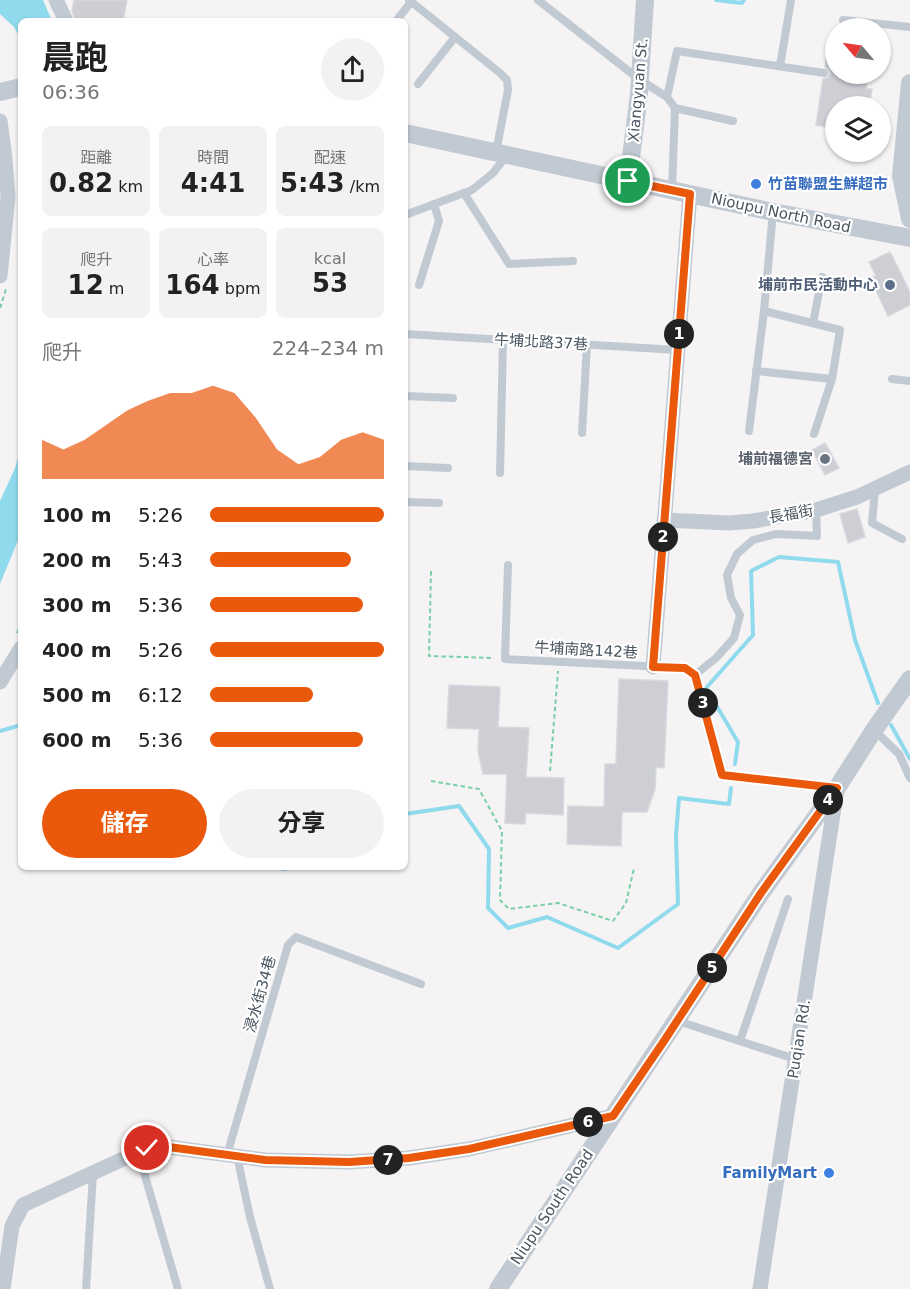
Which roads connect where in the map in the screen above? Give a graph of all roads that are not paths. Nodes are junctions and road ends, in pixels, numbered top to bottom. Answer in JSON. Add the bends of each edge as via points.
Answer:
{"nodes":[{"id":1,"x":56,"y":0,"type":"edge"},
{"id":2,"x":538,"y":0,"type":"edge"},
{"id":3,"x":645,"y":0,"type":"edge"},
{"id":4,"x":791,"y":0,"type":"edge"},
{"id":5,"x":410,"y":1,"type":"edge"},
{"id":6,"x":65,"y":18,"type":"edge"},
{"id":7,"x":398,"y":18,"type":"edge"},
{"id":8,"x":891,"y":25,"type":"edge"},
{"id":9,"x":910,"y":27,"type":"edge"},
{"id":10,"x":455,"y":37,"type":"junction"},
{"id":11,"x":780,"y":66,"type":"junction"},
{"id":12,"x":824,"y":73,"type":"dead end"},
{"id":13,"x":640,"y":80,"type":"junction"},
{"id":14,"x":910,"y":83,"type":"edge"},
{"id":15,"x":418,"y":84,"type":"dead end"},
{"id":16,"x":18,"y":88,"type":"edge"},
{"id":17,"x":0,"y":92,"type":"edge"},
{"id":18,"x":667,"y":98,"type":"junction"},
{"id":19,"x":675,"y":108,"type":"junction"},
{"id":20,"x":0,"y":121,"type":"edge"},
{"id":21,"x":733,"y":121,"type":"dead end"},
{"id":22,"x":408,"y":134,"type":"edge"},
{"id":23,"x":501,"y":154,"type":"junction"},
{"id":24,"x":628,"y":181,"type":"junction"},
{"id":25,"x":681,"y":192,"type":"junction"},
{"id":26,"x":464,"y":193,"type":"junction"},
{"id":27,"x":434,"y":204,"type":"junction"},
{"id":28,"x":773,"y":212,"type":"junction"},
{"id":29,"x":408,"y":214,"type":"edge"},
{"id":30,"x":910,"y":219,"type":"edge"},
{"id":31,"x":910,"y":238,"type":"edge"},
{"id":32,"x":573,"y":261,"type":"dead end"},
{"id":33,"x":0,"y":276,"type":"edge"},
{"id":34,"x":822,"y":278,"type":"dead end"},
{"id":35,"x":419,"y":285,"type":"dead end"},
{"id":36,"x":764,"y":311,"type":"junction"},
{"id":37,"x":813,"y":323,"type":"junction"},
{"id":38,"x":408,"y":334,"type":"edge"},
{"id":39,"x":503,"y":340,"type":"junction"},
{"id":40,"x":586,"y":345,"type":"junction"},
{"id":41,"x":678,"y":350,"type":"junction"},
{"id":42,"x":756,"y":371,"type":"junction"},
{"id":43,"x":832,"y":379,"type":"junction"},
{"id":44,"x":892,"y":379,"type":"dead end"},
{"id":45,"x":910,"y":381,"type":"edge"},
{"id":46,"x":408,"y":396,"type":"edge"},
{"id":47,"x":453,"y":398,"type":"dead end"},
{"id":48,"x":749,"y":431,"type":"dead end"},
{"id":49,"x":582,"y":433,"type":"dead end"},
{"id":50,"x":814,"y":434,"type":"dead end"},
{"id":51,"x":408,"y":466,"type":"edge"},
{"id":52,"x":448,"y":468,"type":"dead end"},
{"id":53,"x":910,"y":472,"type":"edge"},
{"id":54,"x":500,"y":473,"type":"dead end"},
{"id":55,"x":875,"y":489,"type":"junction"},
{"id":56,"x":408,"y":502,"type":"edge"},
{"id":57,"x":440,"y":503,"type":"dead end"},
{"id":58,"x":816,"y":510,"type":"junction"},
{"id":59,"x":664,"y":520,"type":"junction"},
{"id":60,"x":902,"y":538,"type":"dead end"},
{"id":61,"x":508,"y":565,"type":"dead end"},
{"id":62,"x":18,"y":653,"type":"edge"},
{"id":63,"x":653,"y":667,"type":"junction"},
{"id":64,"x":695,"y":675,"type":"junction"},
{"id":65,"x":910,"y":679,"type":"edge"},
{"id":66,"x":0,"y":682,"type":"edge"},
{"id":67,"x":874,"y":730,"type":"junction"},
{"id":68,"x":910,"y":778,"type":"edge"},
{"id":69,"x":837,"y":788,"type":"junction"},
{"id":70,"x":788,"y":899,"type":"dead end"},
{"id":71,"x":421,"y":984,"type":"dead end"},
{"id":72,"x":678,"y":1021,"type":"junction"},
{"id":73,"x":740,"y":1041,"type":"junction"},
{"id":74,"x":795,"y":1059,"type":"junction"},
{"id":75,"x":613,"y":1116,"type":"junction"},
{"id":76,"x":138,"y":1152,"type":"junction"},
{"id":77,"x":232,"y":1156,"type":"junction"},
{"id":78,"x":93,"y":1173,"type":"junction"},
{"id":79,"x":3,"y":1289,"type":"edge"},
{"id":80,"x":86,"y":1289,"type":"edge"},
{"id":81,"x":178,"y":1289,"type":"edge"},
{"id":82,"x":270,"y":1289,"type":"edge"},
{"id":83,"x":498,"y":1289,"type":"edge"},
{"id":84,"x":760,"y":1289,"type":"edge"}],
"edges":[{"from":1,"to":6,"type":"street"},
{"from":2,"to":13,"type":"lane"},
{"from":3,"to":13,"type":"street","name":"Xiangyuan St."},
{"from":4,"to":11,"type":"lane"},
{"from":5,"to":7,"type":"lane"},
{"from":5,"to":10,"type":"lane"},
{"from":8,"to":9,"type":"lane"},
{"from":10,"to":15,"type":"lane"},
{"from":10,"to":23,"type":"lane","via":[[507,81]]},
{"from":11,"to":12,"type":"lane"},
{"from":11,"to":18,"type":"lane","via":[[677,51]]},
{"from":13,"to":18,"type":"lane"},
{"from":13,"to":24,"type":"street","name":"Xiangyuan St."},
{"from":14,"to":30,"type":"street","via":[[901,176]]},
{"from":16,"to":17,"type":"street"},
{"from":18,"to":19,"type":"lane"},
{"from":19,"to":21,"type":"lane"},
{"from":19,"to":25,"type":"lane"},
{"from":20,"to":33,"type":"street","via":[[8,197]]},
{"from":22,"to":23,"type":"street","name":"Nioupu North Road"},
{"from":23,"to":24,"type":"street","name":"Nioupu North Road"},
{"from":23,"to":26,"type":"lane","via":[[493,172]]},
{"from":24,"to":25,"type":"street","name":"Nioupu North Road"},
{"from":25,"to":28,"type":"street","name":"Nioupu North Road"},
{"from":25,"to":41,"type":"street"},
{"from":26,"to":27,"type":"lane"},
{"from":26,"to":32,"type":"lane","via":[[509,264]]},
{"from":27,"to":29,"type":"lane"},
{"from":27,"to":35,"type":"lane","via":[[439,221]]},
{"from":28,"to":31,"type":"street","name":"Nioupu North Road"},
{"from":28,"to":36,"type":"lane"},
{"from":34,"to":37,"type":"lane"},
{"from":36,"to":37,"type":"lane"},
{"from":36,"to":42,"type":"lane"},
{"from":37,"to":43,"type":"lane","via":[[840,330]]},
{"from":38,"to":39,"type":"lane","name":"牛埔北路37巷"},
{"from":39,"to":40,"type":"lane","name":"牛埔北路37巷"},
{"from":39,"to":54,"type":"lane"},
{"from":40,"to":41,"type":"lane","name":"牛埔北路37巷"},
{"from":40,"to":49,"type":"lane"},
{"from":41,"to":59,"type":"street"},
{"from":42,"to":43,"type":"lane"},
{"from":42,"to":48,"type":"lane"},
{"from":43,"to":50,"type":"lane"},
{"from":44,"to":45,"type":"lane"},
{"from":46,"to":47,"type":"lane"},
{"from":51,"to":52,"type":"lane"},
{"from":53,"to":55,"type":"street","name":"長福街"},
{"from":55,"to":58,"type":"street","name":"長福街"},
{"from":55,"to":60,"type":"lane","via":[[872,523]]},
{"from":56,"to":57,"type":"lane"},
{"from":58,"to":59,"type":"street","name":"長福街","via":[[729,523]]},
{"from":58,"to":64,"type":"lane","via":[[818,536],[776,534],[753,540],[736,554],[727,575],[731,598],[740,615],[734,638]]},
{"from":59,"to":63,"type":"street"},
{"from":61,"to":63,"type":"lane","name":"牛埔南路142巷","via":[[505,659]]},
{"from":62,"to":66,"type":"street"},
{"from":63,"to":64,"type":"lane","name":"牛埔南路142巷","via":[[685,668]]},
{"from":64,"to":69,"type":"lane","via":[[722,775]]},
{"from":65,"to":67,"type":"street","name":"Niupu South Road"},
{"from":67,"to":68,"type":"lane","via":[[900,754]]},
{"from":67,"to":69,"type":"street","name":"Niupu South Road"},
{"from":69,"to":72,"type":"street","name":"Niupu South Road","via":[[761,893]]},
{"from":69,"to":74,"type":"street","name":"Puqian Rd."},
{"from":70,"to":73,"type":"lane"},
{"from":71,"to":77,"type":"lane","name":"浸水街34巷","via":[[296,937],[288,945]]},
{"from":72,"to":73,"type":"lane"},
{"from":72,"to":75,"type":"street","name":"Niupu South Road"},
{"from":73,"to":74,"type":"lane"},
{"from":74,"to":84,"type":"street","name":"Puqian Rd."},
{"from":75,"to":77,"type":"street","via":[[469,1149],[409,1158],[349,1162]]},
{"from":75,"to":83,"type":"street","name":"Niupu South Road"},
{"from":76,"to":77,"type":"street","via":[[161,1146]]},
{"from":76,"to":78,"type":"street"},
{"from":76,"to":81,"type":"lane"},
{"from":77,"to":82,"type":"lane"},
{"from":78,"to":79,"type":"street","via":[[23,1205],[12,1226]]},
{"from":78,"to":80,"type":"lane"}]}
